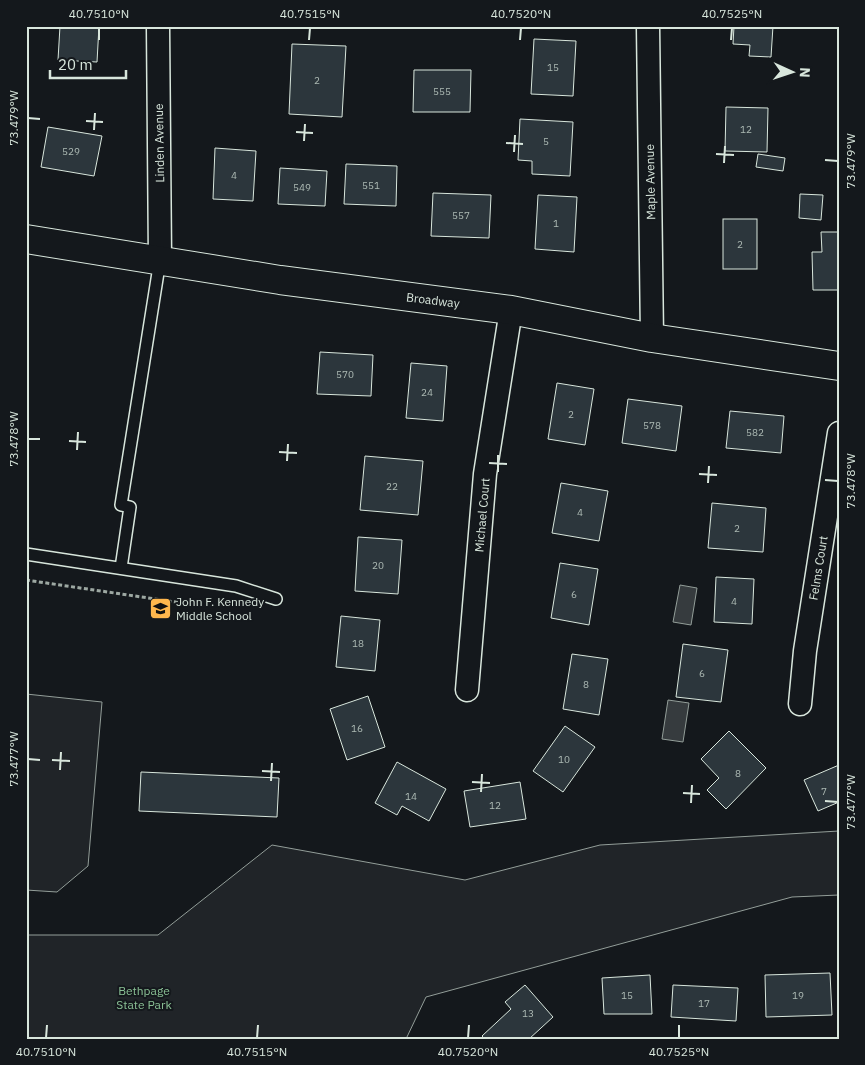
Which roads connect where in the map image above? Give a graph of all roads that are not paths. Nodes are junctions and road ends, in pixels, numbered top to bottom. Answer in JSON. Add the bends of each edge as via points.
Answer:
{"nodes":[{"id":1,"x":158,"y":26,"type":"edge"},
{"id":2,"x":648,"y":26,"type":"edge"},
{"id":3,"x":26,"y":239,"type":"edge"},
{"id":4,"x":160,"y":260,"type":"junction"},
{"id":5,"x":511,"y":310,"type":"junction"},
{"id":6,"x":652,"y":338,"type":"junction"},
{"id":7,"x":839,"y":366,"type":"edge"},
{"id":8,"x":839,"y":433,"type":"edge"},
{"id":9,"x":26,"y":554,"type":"edge"},
{"id":10,"x":121,"y":568,"type":"junction"},
{"id":11,"x":276,"y":599,"type":"dead end"},
{"id":12,"x":467,"y":690,"type":"dead end"},
{"id":13,"x":800,"y":704,"type":"dead end"}],
"edges":[{"from":1,"to":4,"type":"street","name":"Linden Avenue"},
{"from":2,"to":6,"type":"street","name":"Maple Avenue"},
{"from":3,"to":4,"type":"main road","name":"Broadway"},
{"from":4,"to":5,"type":"main road","name":"Broadway","via":[[280,280]]},
{"from":4,"to":10,"type":"lane","via":[[121,505],[130,507]]},
{"from":5,"to":6,"type":"main road","name":"Broadway"},
{"from":5,"to":12,"type":"street","name":"Michael Court","via":[[485,474]]},
{"from":6,"to":7,"type":"main road","name":"Broadway"},
{"from":8,"to":13,"type":"street","name":"Felms Court"},
{"from":9,"to":10,"type":"lane"},
{"from":10,"to":11,"type":"lane","via":[[236,586]]}]}
